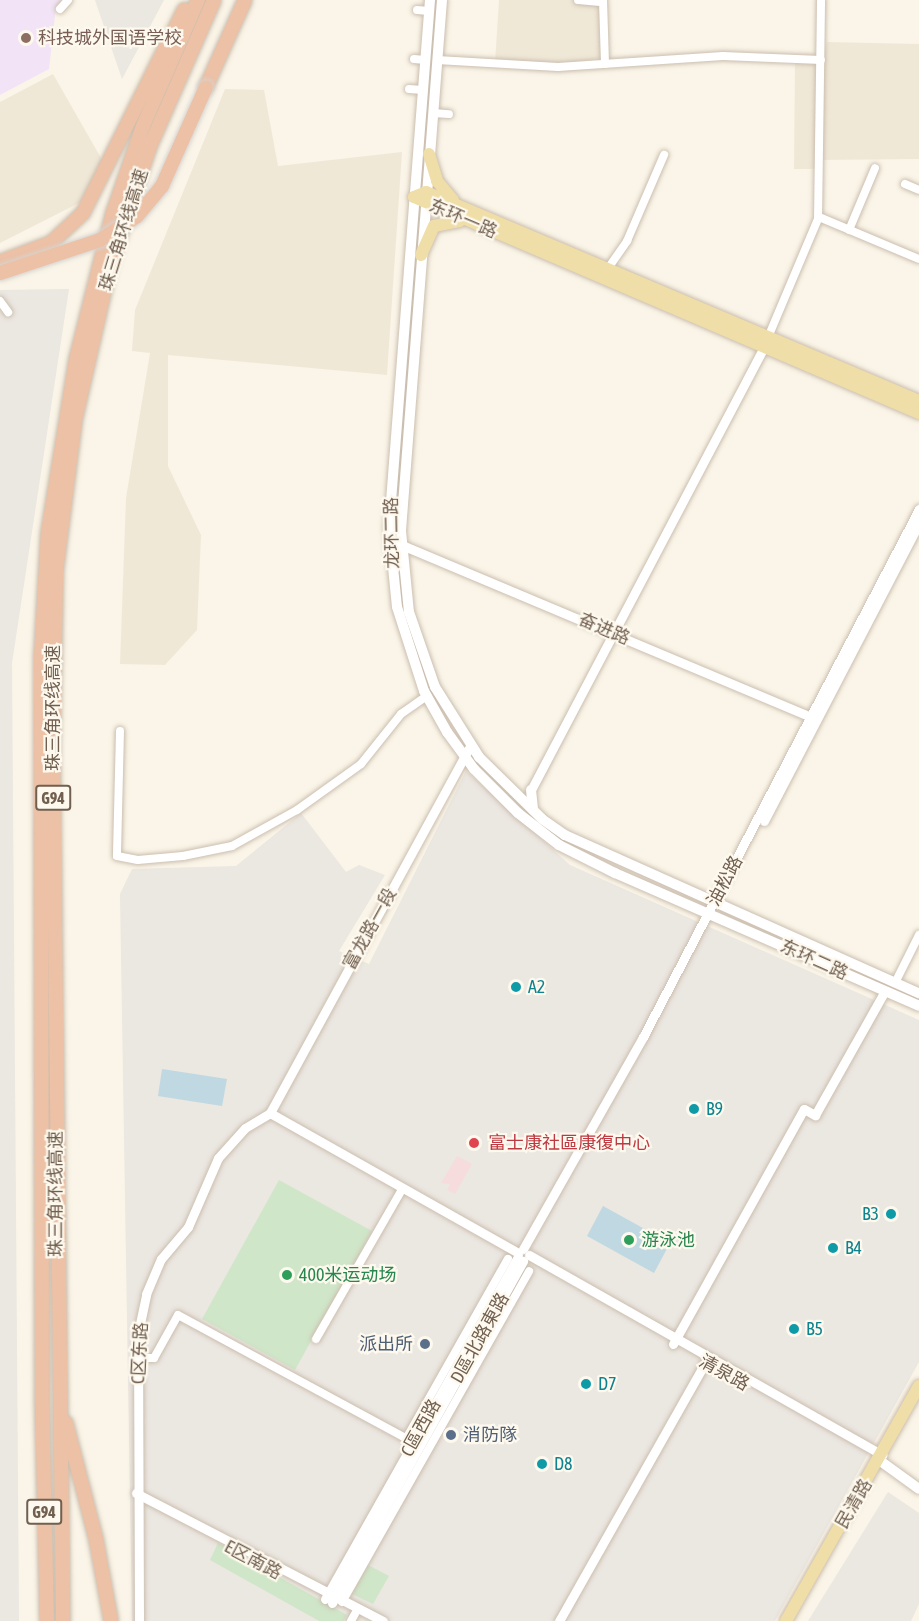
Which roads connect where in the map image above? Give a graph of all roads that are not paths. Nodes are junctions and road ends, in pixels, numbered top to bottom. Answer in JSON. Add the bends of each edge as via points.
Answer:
{"nodes":[{"id":1,"x":68,"y":0,"type":"edge"},
{"id":2,"x":189,"y":0,"type":"edge"},
{"id":3,"x":198,"y":0,"type":"edge"},
{"id":4,"x":214,"y":0,"type":"edge"},
{"id":5,"x":245,"y":0,"type":"edge"},
{"id":6,"x":442,"y":0,"type":"edge"},
{"id":7,"x":578,"y":0,"type":"edge"},
{"id":8,"x":821,"y":0,"type":"edge"},
{"id":9,"x":603,"y":1,"type":"edge"},
{"id":10,"x":425,"y":7,"type":"edge"},
{"id":11,"x":60,"y":9,"type":"dead end"},
{"id":12,"x":437,"y":60,"type":"junction"},
{"id":13,"x":820,"y":60,"type":"junction"},
{"id":14,"x":605,"y":64,"type":"junction"},
{"id":15,"x":409,"y":89,"type":"dead end"},
{"id":16,"x":423,"y":90,"type":"junction"},
{"id":17,"x":433,"y":112,"type":"junction"},
{"id":18,"x":449,"y":114,"type":"dead end"},
{"id":19,"x":429,"y":154,"type":"junction"},
{"id":20,"x":664,"y":155,"type":"dead end"},
{"id":21,"x":875,"y":168,"type":"dead end"},
{"id":22,"x":905,"y":184,"type":"dead end"},
{"id":23,"x":919,"y":190,"type":"edge"},
{"id":24,"x":414,"y":197,"type":"junction"},
{"id":25,"x":426,"y":197,"type":"junction"},
{"id":26,"x":462,"y":206,"type":"junction"},
{"id":27,"x":819,"y":217,"type":"junction"},
{"id":28,"x":474,"y":224,"type":"junction"},
{"id":29,"x":849,"y":230,"type":"junction"},
{"id":30,"x":422,"y":255,"type":"junction"},
{"id":31,"x":919,"y":259,"type":"edge"},
{"id":32,"x":0,"y":262,"type":"edge"},
{"id":33,"x":609,"y":267,"type":"junction"},
{"id":34,"x":0,"y":273,"type":"edge"},
{"id":35,"x":0,"y":301,"type":"edge"},
{"id":36,"x":8,"y":312,"type":"dead end"},
{"id":37,"x":767,"y":340,"type":"junction"},
{"id":38,"x":919,"y":401,"type":"edge"},
{"id":39,"x":919,"y":413,"type":"edge"},
{"id":40,"x":919,"y":509,"type":"edge"},
{"id":41,"x":919,"y":524,"type":"edge"},
{"id":42,"x":389,"y":543,"type":"junction"},
{"id":43,"x":401,"y":543,"type":"junction"},
{"id":44,"x":615,"y":633,"type":"junction"},
{"id":45,"x":426,"y":696,"type":"junction"},
{"id":46,"x":815,"y":718,"type":"junction"},
{"id":47,"x":120,"y":731,"type":"dead end"},
{"id":48,"x":470,"y":746,"type":"junction"},
{"id":49,"x":464,"y":757,"type":"junction"},
{"id":50,"x":531,"y":790,"type":"junction"},
{"id":51,"x":516,"y":795,"type":"junction"},
{"id":52,"x":533,"y":810,"type":"junction"},
{"id":53,"x":714,"y":909,"type":"junction"},
{"id":54,"x":919,"y":935,"type":"edge"},
{"id":55,"x":895,"y":983,"type":"junction"},
{"id":56,"x":885,"y":991,"type":"junction"},
{"id":57,"x":919,"y":993,"type":"edge"},
{"id":58,"x":919,"y":1006,"type":"edge"},
{"id":59,"x":270,"y":1113,"type":"junction"},
{"id":60,"x":403,"y":1188,"type":"junction"},
{"id":61,"x":524,"y":1255,"type":"junction"},
{"id":62,"x":529,"y":1271,"type":"dead end"},
{"id":63,"x":316,"y":1339,"type":"dead end"},
{"id":64,"x":674,"y":1341,"type":"junction"},
{"id":65,"x":138,"y":1358,"type":"junction"},
{"id":66,"x":707,"y":1360,"type":"junction"},
{"id":67,"x":59,"y":1385,"type":"junction"},
{"id":68,"x":919,"y":1386,"type":"edge"},
{"id":69,"x":919,"y":1401,"type":"edge"},
{"id":70,"x":42,"y":1403,"type":"junction"},
{"id":71,"x":410,"y":1441,"type":"junction"},
{"id":72,"x":883,"y":1460,"type":"junction"},
{"id":73,"x":919,"y":1481,"type":"edge"},
{"id":74,"x":919,"y":1489,"type":"edge"},
{"id":75,"x":63,"y":1493,"type":"junction"},
{"id":76,"x":136,"y":1495,"type":"junction"},
{"id":77,"x":332,"y":1599,"type":"junction"},
{"id":78,"x":354,"y":1615,"type":"edge"},
{"id":79,"x":38,"y":1621,"type":"edge"},
{"id":80,"x":47,"y":1621,"type":"edge"},
{"id":81,"x":63,"y":1621,"type":"edge"},
{"id":82,"x":69,"y":1621,"type":"edge"},
{"id":83,"x":111,"y":1621,"type":"edge"},
{"id":84,"x":139,"y":1621,"type":"edge"},
{"id":85,"x":370,"y":1621,"type":"edge"},
{"id":86,"x":383,"y":1621,"type":"edge"},
{"id":87,"x":559,"y":1621,"type":"edge"},
{"id":88,"x":786,"y":1621,"type":"edge"},
{"id":89,"x":795,"y":1621,"type":"edge"}],
"edges":[{"from":1,"to":11,"type":"street"},
{"from":2,"to":32,"type":"highway","via":[[84,213],[51,243]]},
{"from":3,"to":70,"type":"highway","name":"珠三角环线高速","number":"G94","via":[[143,126],[114,213],[76,360],[51,500],[41,657]]},
{"from":4,"to":67,"type":"highway","name":"珠三角环线高速","number":"G94","via":[[150,146],[111,262],[75,420],[59,537],[53,749]]},
{"from":5,"to":34,"type":"highway","bridge":true,"via":[[162,186],[137,216],[100,240]]},
{"from":6,"to":12,"type":"main road","name":"龙环二路"},
{"from":7,"to":9,"type":"street"},
{"from":8,"to":13,"type":"street"},
{"from":9,"to":14,"type":"street"},
{"from":10,"to":16,"type":"main road","name":"龙环二路","via":[[419,60]]},
{"from":12,"to":14,"type":"street","via":[[558,67]]},
{"from":12,"to":17,"type":"main road","name":"龙环二路"},
{"from":13,"to":14,"type":"street","via":[[723,56]]},
{"from":13,"to":27,"type":"street"},
{"from":15,"to":16,"type":"street"},
{"from":16,"to":24,"type":"main road","name":"龙环二路"},
{"from":17,"to":18,"type":"street"},
{"from":17,"to":19,"type":"main road","name":"龙环二路"},
{"from":19,"to":25,"type":"main road","name":"龙环二路"},
{"from":19,"to":26,"type":"main road","via":[[437,182]]},
{"from":20,"to":33,"type":"street","via":[[627,241]]},
{"from":21,"to":29,"type":"street"},
{"from":22,"to":23,"type":"street"},
{"from":24,"to":25,"type":"main road","name":"东环一路"},
{"from":24,"to":42,"type":"main road","name":"龙环二路"},
{"from":25,"to":26,"type":"main road","name":"东环一路"},
{"from":25,"to":28,"type":"main road","name":"东环一路"},
{"from":25,"to":30,"type":"main road","name":"龙环二路"},
{"from":26,"to":33,"type":"main road","name":"东环一路"},
{"from":27,"to":29,"type":"street"},
{"from":27,"to":37,"type":"street"},
{"from":28,"to":30,"type":"main road","via":[[438,223],[428,235]]},
{"from":28,"to":37,"type":"main road","name":"东环一路"},
{"from":29,"to":31,"type":"street"},
{"from":30,"to":43,"type":"main road","name":"龙环二路"},
{"from":33,"to":37,"type":"main road","name":"东环一路"},
{"from":35,"to":36,"type":"street"},
{"from":37,"to":38,"type":"main road","name":"东环一路"},
{"from":37,"to":39,"type":"main road","name":"东环一路"},
{"from":37,"to":44,"type":"street"},
{"from":40,"to":46,"type":"street","name":"油松路"},
{"from":41,"to":46,"type":"street","name":"油松路"},
{"from":42,"to":43,"type":"street","name":"奋进路"},
{"from":42,"to":45,"type":"main road","name":"龙环二路","via":[[400,623]]},
{"from":43,"to":44,"type":"street","name":"奋进路"},
{"from":43,"to":48,"type":"main road","name":"龙环二路","via":[[409,612],[424,662]]},
{"from":44,"to":46,"type":"street","name":"奋进路"},
{"from":44,"to":50,"type":"street"},
{"from":45,"to":47,"type":"street","via":[[401,714],[361,764],[297,810],[232,846],[183,856],[128,860],[117,856]]},
{"from":45,"to":49,"type":"main road","name":"龙环二路"},
{"from":46,"to":53,"type":"street","name":"油松路"},
{"from":48,"to":49,"type":"street","name":"富龙路一段"},
{"from":48,"to":51,"type":"main road","name":"龙环二路"},
{"from":49,"to":53,"type":"main road","name":"龙环二路","via":[[503,799],[559,845]]},
{"from":49,"to":59,"type":"street","name":"富龙路一段"},
{"from":50,"to":51,"type":"main road"},
{"from":50,"to":52,"type":"main road"},
{"from":51,"to":52,"type":"main road","name":"龙环二路"},
{"from":52,"to":53,"type":"main road","name":"龙环二路","via":[[591,849]]},
{"from":53,"to":55,"type":"main road","name":"东环二路"},
{"from":53,"to":56,"type":"main road","name":"东环二路"},
{"from":53,"to":61,"type":"street","name":"油松路"},
{"from":54,"to":55,"type":"street"},
{"from":55,"to":57,"type":"main road","name":"东环二路"},
{"from":56,"to":58,"type":"main road","name":"东环二路"},
{"from":56,"to":64,"type":"street","via":[[815,1115],[804,1109]]},
{"from":59,"to":60,"type":"street","name":"清泉路"},
{"from":59,"to":65,"type":"street","name":"C区东路","via":[[245,1128],[218,1158],[188,1227],[161,1259],[146,1294],[138,1333]]},
{"from":60,"to":61,"type":"street","name":"清泉路"},
{"from":60,"to":63,"type":"street"},
{"from":61,"to":64,"type":"street","name":"清泉路"},
{"from":61,"to":71,"type":"street","name":"C區西路"},
{"from":61,"to":77,"type":"street","name":"D區北路東路"},
{"from":62,"to":77,"type":"street"},
{"from":64,"to":66,"type":"street","name":"清泉路"},
{"from":65,"to":71,"type":"street","via":[[154,1358],[178,1315]]},
{"from":65,"to":76,"type":"street","name":"C区东路"},
{"from":66,"to":72,"type":"street","name":"清泉路"},
{"from":66,"to":87,"type":"street"},
{"from":67,"to":75,"type":"highway","name":"珠三角环线高速","number":"G94"},
{"from":67,"to":83,"type":"highway"},
{"from":68,"to":72,"type":"main road","name":"民清路"},
{"from":69,"to":72,"type":"main road","name":"民清路"},
{"from":70,"to":79,"type":"highway"},
{"from":70,"to":80,"type":"highway","name":"珠三角环线高速","number":"G94"},
{"from":71,"to":71,"type":"street","via":[[450,1361],[508,1259],[491,1289]]},
{"from":71,"to":77,"type":"street","name":"C區西路"},
{"from":72,"to":73,"type":"main road","name":"清泉路"},
{"from":72,"to":74,"type":"main road","name":"清泉路"},
{"from":72,"to":88,"type":"main road","name":"民清路"},
{"from":72,"to":89,"type":"main road","name":"民清路"},
{"from":75,"to":81,"type":"highway","name":"珠三角环线高速","number":"G94"},
{"from":75,"to":82,"type":"highway"},
{"from":76,"to":77,"type":"street"},
{"from":76,"to":84,"type":"street","name":"C区东路"},
{"from":77,"to":78,"type":"street"},
{"from":78,"to":85,"type":"street"},
{"from":78,"to":86,"type":"street"}]}
